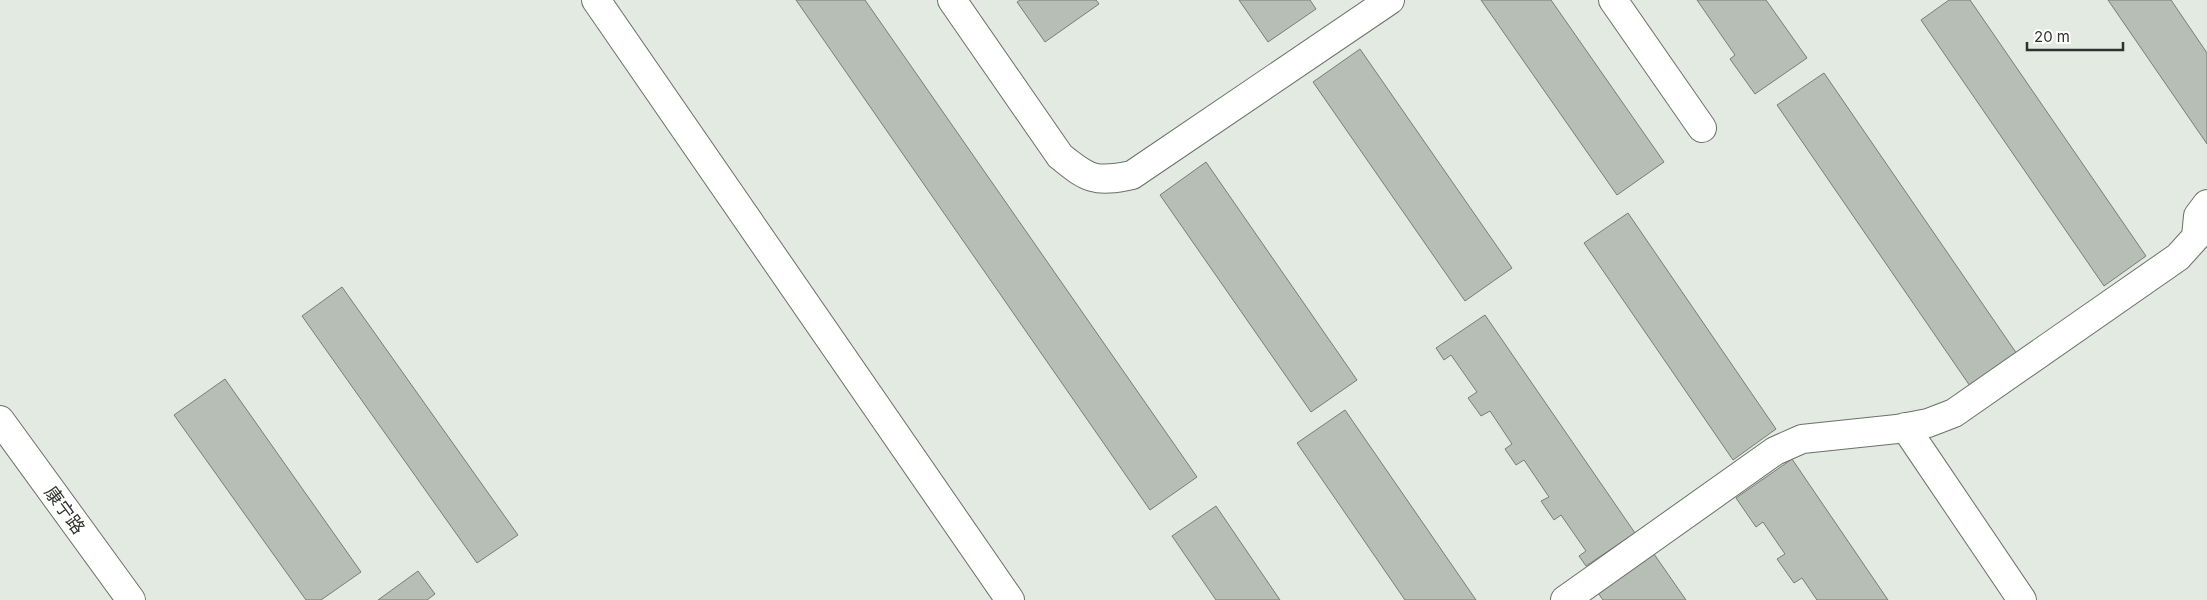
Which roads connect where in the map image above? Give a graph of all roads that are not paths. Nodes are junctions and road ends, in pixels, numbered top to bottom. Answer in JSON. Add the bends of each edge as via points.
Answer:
{"nodes":[{"id":1,"x":596,"y":0,"type":"edge"},
{"id":2,"x":952,"y":0,"type":"edge"},
{"id":3,"x":1390,"y":0,"type":"edge"},
{"id":4,"x":1613,"y":0,"type":"edge"},
{"id":5,"x":1702,"y":128,"type":"dead end"},
{"id":6,"x":2207,"y":204,"type":"edge"},
{"id":7,"x":0,"y":420,"type":"edge"},
{"id":8,"x":1905,"y":427,"type":"junction"},
{"id":9,"x":9,"y":452,"type":"edge"},
{"id":10,"x":131,"y":600,"type":"edge"},
{"id":11,"x":1010,"y":600,"type":"edge"},
{"id":12,"x":1565,"y":600,"type":"edge"},
{"id":13,"x":2022,"y":600,"type":"edge"}],
"edges":[{"from":1,"to":11,"type":"street"},
{"from":2,"to":3,"type":"street","via":[[1060,156],[1081,174],[1107,180],[1132,175]]},
{"from":4,"to":5,"type":"street"},
{"from":6,"to":8,"type":"street","via":[[2198,216],[2196,237],[2178,257],[1954,413]]},
{"from":7,"to":9,"type":"street","name":"康宁路"},
{"from":8,"to":12,"type":"street","via":[[1802,439],[1775,451]]},
{"from":8,"to":13,"type":"street"},
{"from":9,"to":10,"type":"street","name":"康宁路"}]}
